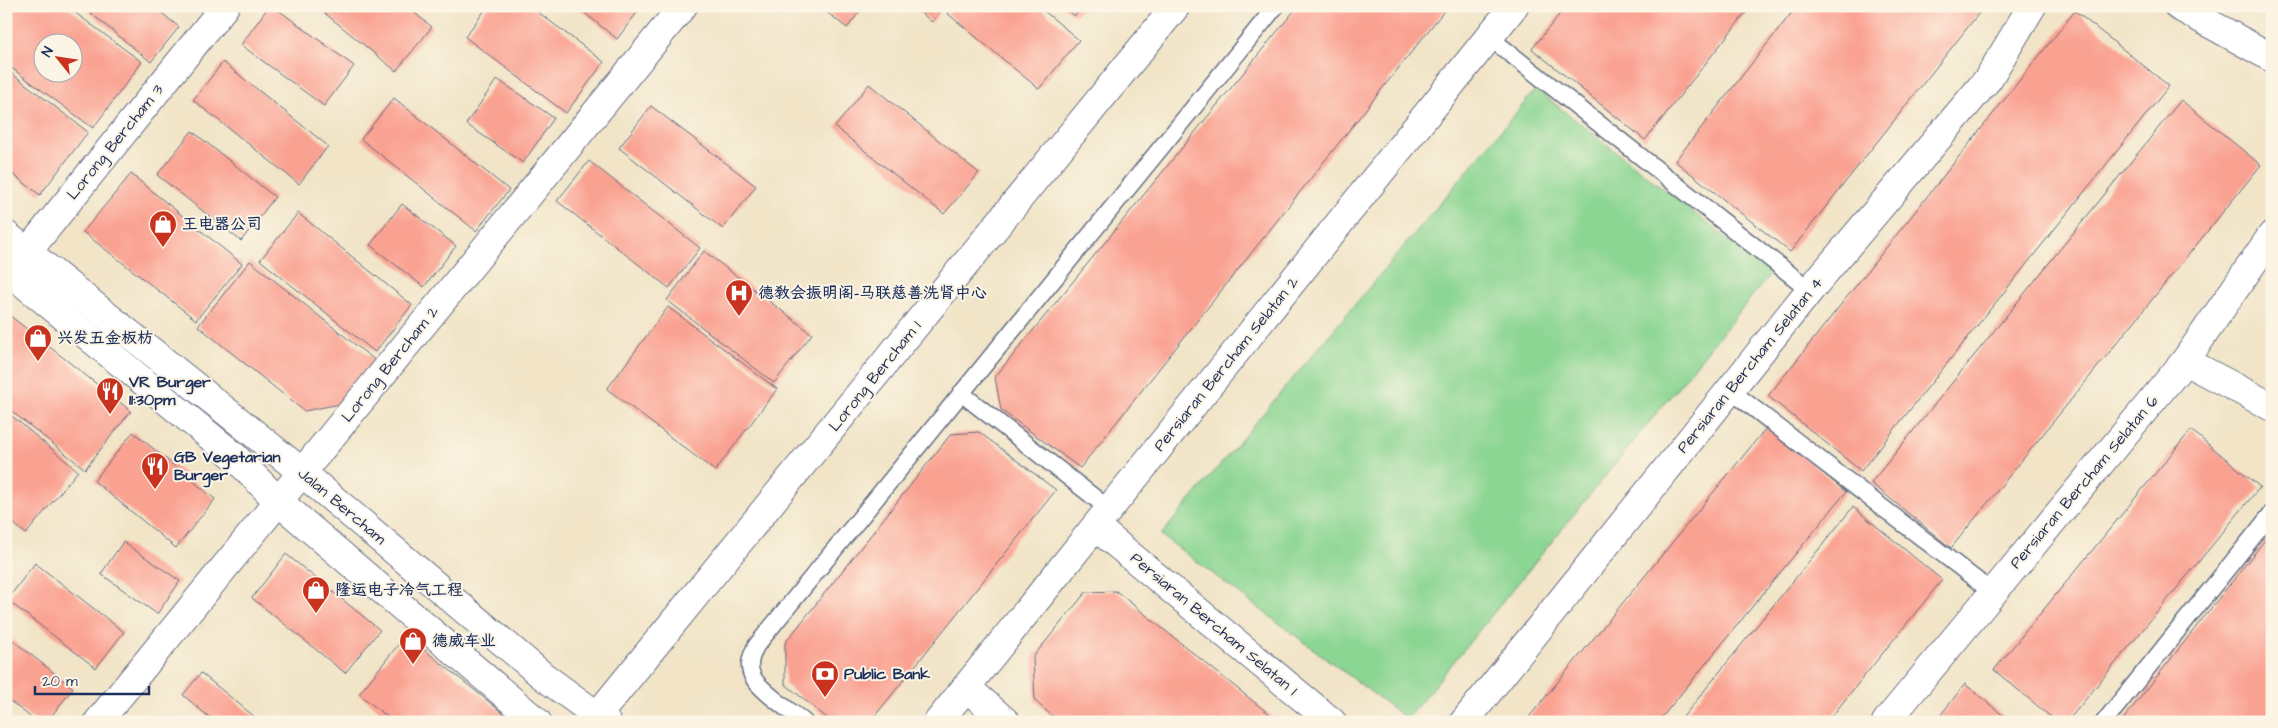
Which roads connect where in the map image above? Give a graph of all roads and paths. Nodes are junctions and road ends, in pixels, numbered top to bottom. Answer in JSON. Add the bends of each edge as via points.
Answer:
{"nodes":[{"id":1,"x":225,"y":6,"type":"edge"},
{"id":2,"x":683,"y":6,"type":"edge"},
{"id":3,"x":1176,"y":6,"type":"edge"},
{"id":4,"x":1276,"y":6,"type":"edge"},
{"id":5,"x":1514,"y":6,"type":"edge"},
{"id":6,"x":2032,"y":6,"type":"edge"},
{"id":7,"x":2178,"y":6,"type":"edge"},
{"id":8,"x":1489,"y":37,"type":"junction"},
{"id":9,"x":2272,"y":58,"type":"edge"},
{"id":10,"x":2272,"y":234,"type":"edge"},
{"id":11,"x":11,"y":261,"type":"edge"},
{"id":12,"x":1810,"y":290,"type":"junction"},
{"id":13,"x":2185,"y":361,"type":"junction"},
{"id":14,"x":1730,"y":390,"type":"junction"},
{"id":15,"x":961,"y":394,"type":"junction"},
{"id":16,"x":2272,"y":407,"type":"edge"},
{"id":17,"x":301,"y":472,"type":"junction"},
{"id":18,"x":278,"y":501,"type":"junction"},
{"id":19,"x":2272,"y":513,"type":"edge"},
{"id":20,"x":1102,"y":518,"type":"junction"},
{"id":21,"x":1992,"y":592,"type":"junction"},
{"id":22,"x":966,"y":687,"type":"junction"},
{"id":23,"x":598,"y":720,"type":"edge"},
{"id":24,"x":98,"y":722,"type":"edge"},
{"id":25,"x":537,"y":722,"type":"edge"},
{"id":26,"x":804,"y":722,"type":"edge"},
{"id":27,"x":938,"y":722,"type":"edge"},
{"id":28,"x":1006,"y":722,"type":"edge"},
{"id":29,"x":1332,"y":722,"type":"edge"},
{"id":30,"x":1464,"y":722,"type":"edge"},
{"id":31,"x":1886,"y":722,"type":"edge"},
{"id":32,"x":2104,"y":722,"type":"edge"}],
"edges":[{"from":1,"to":11,"type":"street","name":"Lorong Bercham 3"},
{"from":2,"to":17,"type":"street","name":"Lorong Bercham 2"},
{"from":3,"to":23,"type":"street","name":"Lorong Bercham 1"},
{"from":4,"to":15,"type":"lane"},
{"from":5,"to":8,"type":"street","name":"Persiaran Bercham Selatan 2"},
{"from":6,"to":12,"type":"street","name":"Persiaran Bercham Selatan 4","via":[[1988,79]]},
{"from":7,"to":9,"type":"street"},
{"from":8,"to":12,"type":"lane"},
{"from":8,"to":20,"type":"street","name":"Persiaran Bercham Selatan 2"},
{"from":10,"to":13,"type":"street","name":"Persiaran Bercham Selatan 6"},
{"from":11,"to":17,"type":"street","name":"Jalan Bercham"},
{"from":11,"to":18,"type":"street","via":[[234,456]]},
{"from":12,"to":14,"type":"street","name":"Persiaran Bercham Selatan 4"},
{"from":13,"to":16,"type":"street"},
{"from":13,"to":21,"type":"street","name":"Persiaran Bercham Selatan 6"},
{"from":14,"to":21,"type":"lane"},
{"from":14,"to":30,"type":"street","name":"Persiaran Bercham Selatan 4"},
{"from":15,"to":20,"type":"lane"},
{"from":15,"to":26,"type":"lane","via":[[751,656],[753,677],[760,686]]},
{"from":17,"to":18,"type":"street","name":"Lorong Bercham 2"},
{"from":17,"to":23,"type":"street","name":"Jalan Bercham"},
{"from":18,"to":24,"type":"street","name":"Lorong Bercham 2"},
{"from":18,"to":25,"type":"street"},
{"from":19,"to":32,"type":"lane"},
{"from":20,"to":22,"type":"street","name":"Persiaran Bercham Selatan 2"},
{"from":20,"to":29,"type":"street","name":"Persiaran Bercham Selatan 1"},
{"from":21,"to":31,"type":"street","name":"Persiaran Bercham Selatan 6"},
{"from":22,"to":27,"type":"street","name":"Persiaran Bercham Selatan 2"},
{"from":22,"to":28,"type":"street"}]}
